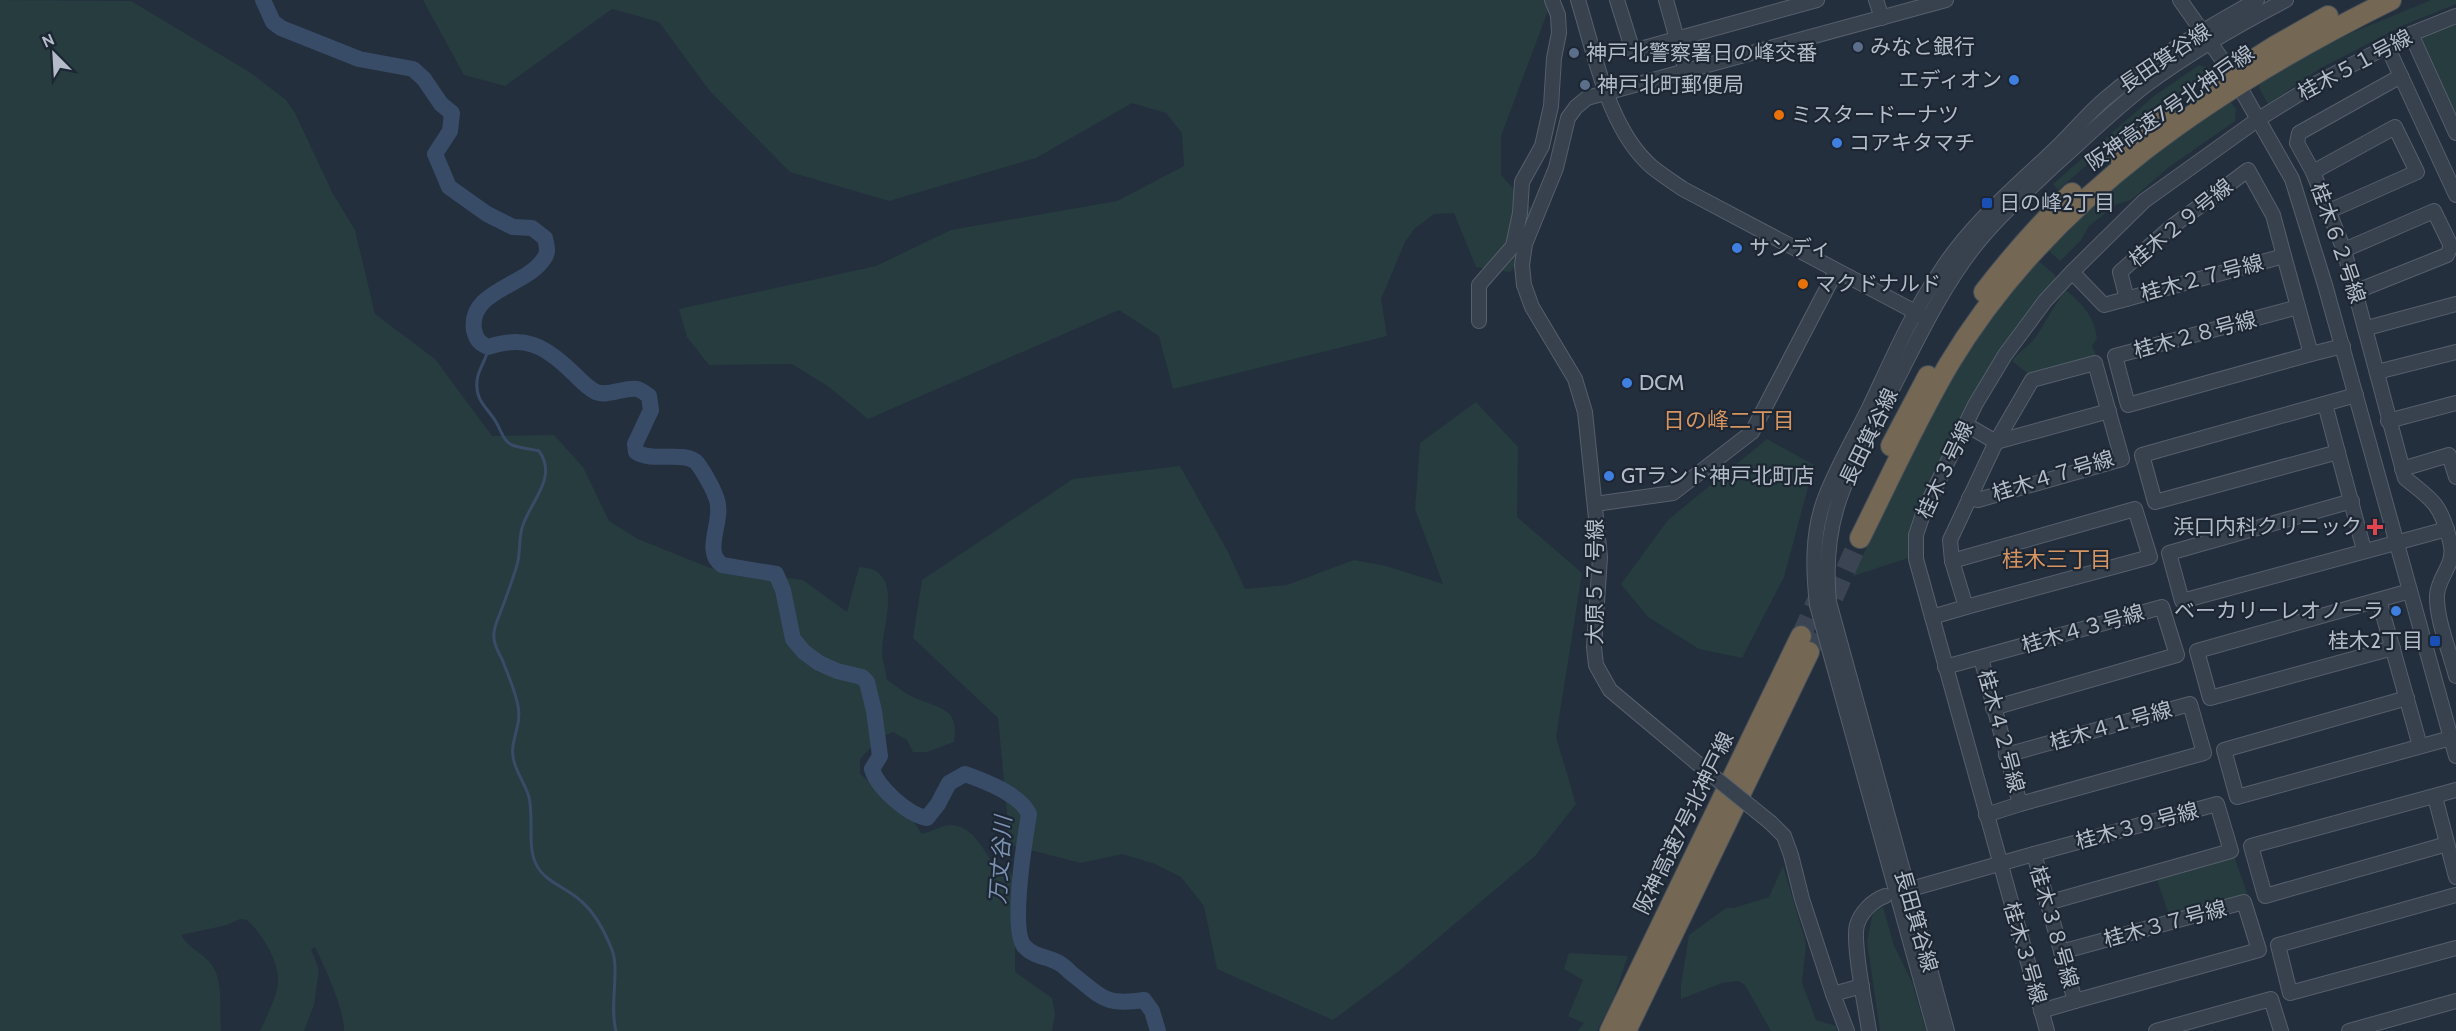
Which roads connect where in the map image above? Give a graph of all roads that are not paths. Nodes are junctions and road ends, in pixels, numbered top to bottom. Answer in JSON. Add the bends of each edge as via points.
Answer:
{"nodes":[{"id":1,"x":1552,"y":0,"type":"edge"},
{"id":2,"x":1578,"y":0,"type":"edge"},
{"id":3,"x":1617,"y":0,"type":"edge"},
{"id":4,"x":1666,"y":0,"type":"edge"},
{"id":5,"x":1817,"y":0,"type":"edge"},
{"id":6,"x":1876,"y":0,"type":"edge"},
{"id":7,"x":1946,"y":0,"type":"edge"},
{"id":8,"x":2180,"y":0,"type":"edge"},
{"id":9,"x":2257,"y":0,"type":"edge"},
{"id":10,"x":2286,"y":0,"type":"edge"},
{"id":11,"x":2361,"y":0,"type":"edge"},
{"id":12,"x":2391,"y":0,"type":"edge"},
{"id":13,"x":2456,"y":16,"type":"edge"},
{"id":14,"x":1882,"y":18,"type":"junction"},
{"id":15,"x":2203,"y":30,"type":"junction"},
{"id":16,"x":2411,"y":34,"type":"junction"},
{"id":17,"x":1677,"y":38,"type":"junction"},
{"id":18,"x":2212,"y":42,"type":"junction"},
{"id":19,"x":2387,"y":46,"type":"junction"},
{"id":20,"x":2221,"y":58,"type":"dead end"},
{"id":21,"x":1686,"y":70,"type":"junction"},
{"id":22,"x":2401,"y":76,"type":"junction"},
{"id":23,"x":1607,"y":93,"type":"junction"},
{"id":24,"x":2243,"y":93,"type":"dead end"},
{"id":25,"x":2257,"y":120,"type":"junction"},
{"id":26,"x":2456,"y":134,"type":"edge"},
{"id":27,"x":2313,"y":172,"type":"junction"},
{"id":28,"x":2456,"y":195,"type":"edge"},
{"id":29,"x":2329,"y":211,"type":"junction"},
{"id":30,"x":1520,"y":213,"type":"junction"},
{"id":31,"x":1534,"y":221,"type":"junction"},
{"id":32,"x":2344,"y":250,"type":"junction"},
{"id":33,"x":2284,"y":256,"type":"junction"},
{"id":34,"x":1836,"y":271,"type":"junction"},
{"id":35,"x":2072,"y":272,"type":"junction"},
{"id":36,"x":2357,"y":291,"type":"junction"},
{"id":37,"x":2127,"y":299,"type":"junction"},
{"id":38,"x":2456,"y":304,"type":"edge"},
{"id":39,"x":2298,"y":307,"type":"junction"},
{"id":40,"x":1916,"y":312,"type":"junction"},
{"id":41,"x":1929,"y":320,"type":"junction"},
{"id":42,"x":1479,"y":321,"type":"dead end"},
{"id":43,"x":2367,"y":328,"type":"junction"},
{"id":44,"x":2343,"y":346,"type":"junction"},
{"id":45,"x":2456,"y":352,"type":"edge"},
{"id":46,"x":2311,"y":354,"type":"junction"},
{"id":47,"x":2377,"y":372,"type":"junction"},
{"id":48,"x":2356,"y":395,"type":"junction"},
{"id":49,"x":2456,"y":403,"type":"edge"},
{"id":50,"x":2325,"y":404,"type":"junction"},
{"id":51,"x":2109,"y":411,"type":"junction"},
{"id":52,"x":2388,"y":421,"type":"junction"},
{"id":53,"x":1965,"y":424,"type":"junction"},
{"id":54,"x":1996,"y":442,"type":"junction"},
{"id":55,"x":2338,"y":452,"type":"junction"},
{"id":56,"x":2453,"y":454,"type":"edge"},
{"id":57,"x":2402,"y":469,"type":"junction"},
{"id":58,"x":2456,"y":477,"type":"edge"},
{"id":59,"x":1968,"y":498,"type":"junction"},
{"id":60,"x":2352,"y":501,"type":"junction"},
{"id":61,"x":1595,"y":504,"type":"junction"},
{"id":62,"x":2447,"y":529,"type":"junction"},
{"id":63,"x":2397,"y":542,"type":"junction"},
{"id":64,"x":2364,"y":550,"type":"junction"},
{"id":65,"x":1952,"y":561,"type":"junction"},
{"id":66,"x":2410,"y":591,"type":"junction"},
{"id":67,"x":2379,"y":600,"type":"junction"},
{"id":68,"x":1966,"y":607,"type":"junction"},
{"id":69,"x":1932,"y":617,"type":"junction"},
{"id":70,"x":2393,"y":648,"type":"junction"},
{"id":71,"x":1981,"y":658,"type":"junction"},
{"id":72,"x":1946,"y":667,"type":"junction"},
{"id":73,"x":2456,"y":676,"type":"edge"},
{"id":74,"x":2406,"y":698,"type":"junction"},
{"id":75,"x":1993,"y":708,"type":"junction"},
{"id":76,"x":2451,"y":738,"type":"junction"},
{"id":77,"x":2420,"y":746,"type":"junction"},
{"id":78,"x":2006,"y":755,"type":"junction"},
{"id":79,"x":2456,"y":756,"type":"edge"},
{"id":80,"x":2456,"y":790,"type":"edge"},
{"id":81,"x":2435,"y":797,"type":"junction"},
{"id":82,"x":2020,"y":804,"type":"junction"},
{"id":83,"x":1986,"y":815,"type":"junction"},
{"id":84,"x":2447,"y":844,"type":"junction"},
{"id":85,"x":2034,"y":854,"type":"junction"},
{"id":86,"x":2000,"y":863,"type":"junction"},
{"id":87,"x":2456,"y":877,"type":"edge"},
{"id":88,"x":1918,"y":887,"type":"dead end"},
{"id":89,"x":2456,"y":895,"type":"edge"},
{"id":90,"x":1885,"y":896,"type":"dead end"},
{"id":91,"x":2048,"y":903,"type":"junction"},
{"id":92,"x":2456,"y":948,"type":"edge"},
{"id":93,"x":2061,"y":952,"type":"junction"},
{"id":94,"x":1862,"y":986,"type":"junction"},
{"id":95,"x":1833,"y":994,"type":"junction"},
{"id":96,"x":2074,"y":1001,"type":"junction"},
{"id":97,"x":2456,"y":1001,"type":"edge"},
{"id":98,"x":2041,"y":1011,"type":"junction"},
{"id":99,"x":1610,"y":1031,"type":"edge"},
{"id":100,"x":1626,"y":1031,"type":"edge"},
{"id":101,"x":1847,"y":1031,"type":"edge"},
{"id":102,"x":1869,"y":1031,"type":"edge"},
{"id":103,"x":1935,"y":1031,"type":"edge"},
{"id":104,"x":1947,"y":1031,"type":"edge"},
{"id":105,"x":2047,"y":1031,"type":"edge"},
{"id":106,"x":2156,"y":1031,"type":"edge"},
{"id":107,"x":2281,"y":1031,"type":"edge"},
{"id":108,"x":2349,"y":1031,"type":"edge"}],
"edges":[{"from":1,"to":30,"type":"street","via":[[1559,33],[1551,106],[1542,146],[1522,182]]},
{"from":2,"to":23,"type":"street"},
{"from":3,"to":17,"type":"street","via":[[1633,51]]},
{"from":4,"to":17,"type":"street"},
{"from":5,"to":17,"type":"street"},
{"from":6,"to":14,"type":"street"},
{"from":7,"to":14,"type":"street","name":"大原５７号線"},
{"from":8,"to":15,"type":"street"},
{"from":9,"to":15,"type":"street","name":"長田箕谷線"},
{"from":10,"to":18,"type":"street","name":"長田箕谷線"},
{"from":11,"to":12,"type":"highway","name":"阪神高速7号北神戸線","via":[[2227,75],[2140,136],[2049,215],[2007,261],[1938,358],[1911,406],[1855,532],[1950,364],[2001,291],[2061,223],[2147,147],[2227,91],[2328,31]]},
{"from":13,"to":16,"type":"street","name":"桂木５１号線"},
{"from":14,"to":21,"type":"street","name":"大原５７号線"},
{"from":15,"to":18,"type":"street"},
{"from":15,"to":40,"type":"street","name":"長田箕谷線","via":[[2104,100],[1994,205],[1940,272]]},
{"from":16,"to":19,"type":"street","name":"桂木５１号線"},
{"from":16,"to":26,"type":"street"},
{"from":17,"to":21,"type":"street"},
{"from":18,"to":20,"type":"street"},
{"from":18,"to":41,"type":"street","name":"長田箕谷線","via":[[2120,106],[2020,196],[1964,260]]},
{"from":19,"to":22,"type":"street"},
{"from":19,"to":25,"type":"street","name":"桂木５１号線"},
{"from":21,"to":23,"type":"street","name":"大原５７号線"},
{"from":22,"to":27,"type":"street","name":"桂木６２号線","via":[[2299,133],[2297,143]]},
{"from":22,"to":28,"type":"street"},
{"from":23,"to":31,"type":"street","name":"大原５７号線","via":[[1587,98],[1568,118],[1556,168]]},
{"from":23,"to":34,"type":"street","via":[[1616,119],[1651,166],[1683,189]]},
{"from":24,"to":25,"type":"street"},
{"from":25,"to":35,"type":"street","name":"桂木３号線","via":[[2144,201]]},
{"from":25,"to":44,"type":"street","via":[[2292,179]]},
{"from":27,"to":29,"type":"street","name":"桂木６２号線"},
{"from":27,"to":29,"type":"street","via":[[2395,127],[2417,172]]},
{"from":29,"to":32,"type":"street","name":"桂木６２号線"},
{"from":30,"to":31,"type":"street"},
{"from":30,"to":42,"type":"street","via":[[1513,246],[1479,285]]},
{"from":31,"to":61,"type":"street","name":"大原５７号線","via":[[1525,244],[1524,285],[1532,307],[1575,379],[1585,412]]},
{"from":32,"to":36,"type":"street","name":"桂木６２号線"},
{"from":32,"to":36,"type":"street","via":[[2434,211],[2451,246],[2447,255]]},
{"from":33,"to":37,"type":"street","name":"桂木２７号線"},
{"from":33,"to":37,"type":"street","name":"桂木２９号線","via":[[2272,216],[2248,170],[2170,228],[2120,272]]},
{"from":33,"to":39,"type":"street","name":"桂木２７号線"},
{"from":34,"to":40,"type":"street"},
{"from":34,"to":61,"type":"street","via":[[1752,432],[1673,493]]},
{"from":35,"to":37,"type":"street","name":"桂木２７号線","via":[[2104,305]]},
{"from":35,"to":53,"type":"street","name":"桂木３号線","via":[[2005,355]]},
{"from":36,"to":43,"type":"street","name":"桂木６２号線"},
{"from":38,"to":43,"type":"street"},
{"from":39,"to":46,"type":"street","name":"桂木２７号線"},
{"from":39,"to":46,"type":"street","name":"桂木２８号線","via":[[2115,356],[2128,405]]},
{"from":40,"to":41,"type":"street"},
{"from":40,"to":103,"type":"street","name":"長田箕谷線","via":[[1824,499],[1815,539],[1814,576],[1826,639]]},
{"from":41,"to":104,"type":"street","name":"長田箕谷線","via":[[1836,504],[1826,572],[1837,636]]},
{"from":43,"to":47,"type":"street","name":"桂木６２号線"},
{"from":44,"to":46,"type":"street"},
{"from":44,"to":48,"type":"street"},
{"from":45,"to":47,"type":"street"},
{"from":47,"to":52,"type":"street","name":"桂木６２号線"},
{"from":48,"to":50,"type":"street"},
{"from":48,"to":63,"type":"street"},
{"from":49,"to":52,"type":"street"},
{"from":50,"to":55,"type":"street"},
{"from":50,"to":55,"type":"street","via":[[2142,455],[2155,502]]},
{"from":51,"to":54,"type":"street"},
{"from":51,"to":54,"type":"street","name":"桂木４７号線","via":[[2095,363],[2032,380]]},
{"from":51,"to":59,"type":"street","name":"桂木４７号線","via":[[2122,459],[1978,500]]},
{"from":52,"to":57,"type":"street","name":"桂木６２号線"},
{"from":53,"to":54,"type":"street"},
{"from":53,"to":69,"type":"street","name":"桂木３号線","via":[[1916,535],[1916,559]]},
{"from":54,"to":59,"type":"street"},
{"from":55,"to":60,"type":"street"},
{"from":56,"to":57,"type":"street"},
{"from":56,"to":58,"type":"street"},
{"from":57,"to":62,"type":"street","via":[[2405,478],[2440,510]]},
{"from":59,"to":65,"type":"street","via":[[1950,540]]},
{"from":60,"to":64,"type":"street"},
{"from":60,"to":64,"type":"street","via":[[2169,553],[2182,601]]},
{"from":61,"to":95,"type":"street","name":"大原５７号線","bridge":true,"via":[[1600,557],[1596,665],[1610,690],[1784,836]]},
{"from":62,"to":63,"type":"street"},
{"from":62,"to":73,"type":"street","via":[[2451,557],[2440,581],[2437,604]]},
{"from":63,"to":64,"type":"street"},
{"from":63,"to":66,"type":"street"},
{"from":65,"to":68,"type":"street"},
{"from":65,"to":68,"type":"street","via":[[2135,509],[2150,557]]},
{"from":66,"to":67,"type":"street"},
{"from":66,"to":76,"type":"street"},
{"from":67,"to":70,"type":"street"},
{"from":67,"to":70,"type":"street","via":[[2197,651],[2210,698]]},
{"from":68,"to":69,"type":"street"},
{"from":69,"to":72,"type":"street","name":"桂木３号線"},
{"from":70,"to":74,"type":"street"},
{"from":71,"to":72,"type":"street","name":"桂木４３号線"},
{"from":71,"to":75,"type":"street","name":"桂木４２号線"},
{"from":71,"to":75,"type":"street","name":"桂木４３号線","via":[[2162,607],[2177,655]]},
{"from":72,"to":83,"type":"street","name":"桂木３号線"},
{"from":74,"to":77,"type":"street"},
{"from":74,"to":77,"type":"street","via":[[2224,750],[2237,797]]},
{"from":75,"to":78,"type":"street","name":"桂木４２号線"},
{"from":76,"to":77,"type":"street"},
{"from":76,"to":79,"type":"street"},
{"from":78,"to":82,"type":"street","name":"桂木４２号線"},
{"from":78,"to":82,"type":"street","name":"桂木４１号線","via":[[2190,704],[2204,753]]},
{"from":80,"to":81,"type":"street"},
{"from":81,"to":84,"type":"street"},
{"from":81,"to":84,"type":"street","via":[[2250,846],[2265,896]]},
{"from":82,"to":83,"type":"street","name":"桂木４２号線"},
{"from":83,"to":86,"type":"street","name":"桂木３号線"},
{"from":84,"to":87,"type":"street"},
{"from":85,"to":86,"type":"street","name":"桂木３８号線"},
{"from":85,"to":91,"type":"street","name":"桂木３８号線"},
{"from":85,"to":91,"type":"street","name":"桂木３９号線","via":[[2217,804],[2231,851]]},
{"from":86,"to":88,"type":"street","name":"桂木３８号線"},
{"from":86,"to":98,"type":"street","name":"桂木３号線"},
{"from":89,"to":92,"type":"street","via":[[2278,945],[2290,993]]},
{"from":90,"to":94,"type":"street","via":[[1865,909],[1856,926]]},
{"from":91,"to":93,"type":"street","name":"桂木３８号線"},
{"from":93,"to":96,"type":"street","name":"桂木３８号線"},
{"from":93,"to":96,"type":"street","name":"桂木３７号線","via":[[2244,902],[2259,950]]},
{"from":94,"to":95,"type":"street"},
{"from":94,"to":102,"type":"street"},
{"from":95,"to":101,"type":"street","name":"大原５７号線"},
{"from":96,"to":98,"type":"street","name":"桂木３８号線"},
{"from":97,"to":108,"type":"street"},
{"from":98,"to":105,"type":"street","name":"桂木３号線"},
{"from":99,"to":100,"type":"highway","name":"阪神高速7号北神戸線","via":[[1805,644]]},
{"from":106,"to":107,"type":"street","via":[[2271,999]]}]}
